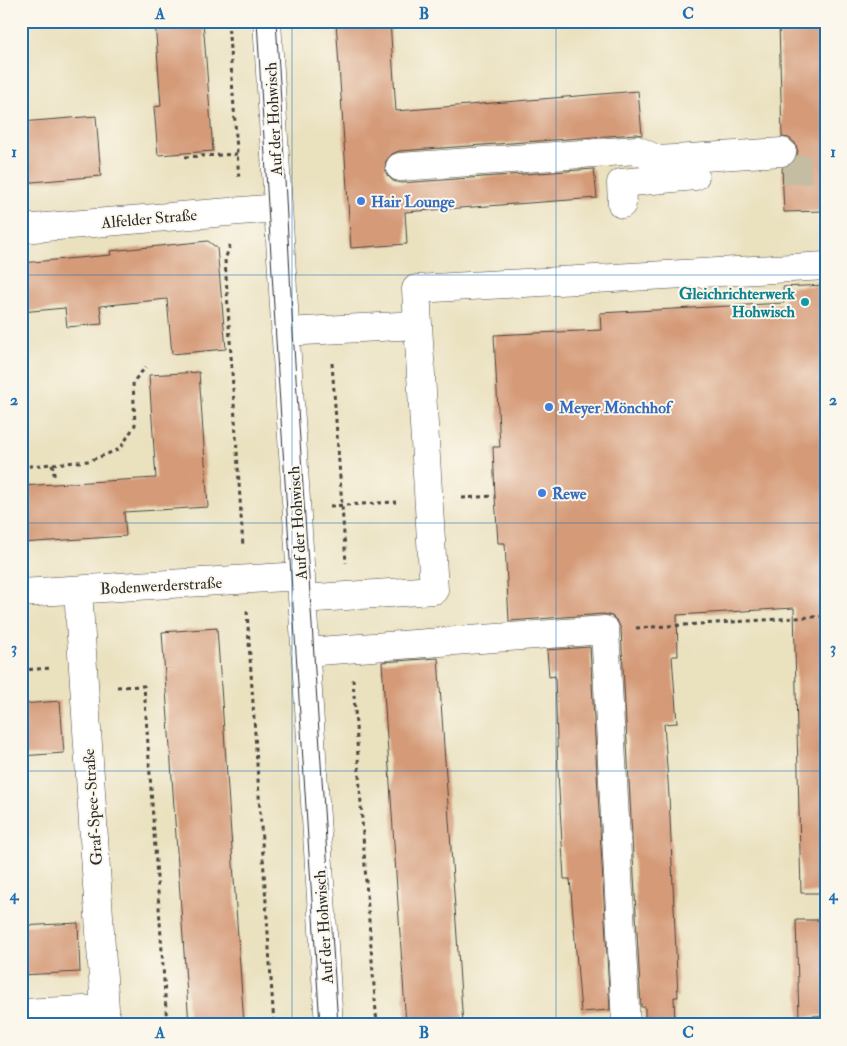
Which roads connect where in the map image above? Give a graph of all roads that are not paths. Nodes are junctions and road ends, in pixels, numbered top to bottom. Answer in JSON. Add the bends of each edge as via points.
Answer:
{"nodes":[{"id":1,"x":267,"y":21,"type":"edge"},
{"id":2,"x":400,"y":167,"type":"dead end"},
{"id":3,"x":622,"y":204,"type":"dead end"},
{"id":4,"x":278,"y":208,"type":"junction"},
{"id":5,"x":21,"y":229,"type":"edge"},
{"id":6,"x":826,"y":266,"type":"edge"},
{"id":7,"x":418,"y":325,"type":"junction"},
{"id":8,"x":285,"y":332,"type":"junction"},
{"id":9,"x":301,"y":588,"type":"junction"},
{"id":10,"x":78,"y":590,"type":"junction"},
{"id":11,"x":21,"y":593,"type":"edge"},
{"id":12,"x":305,"y":652,"type":"junction"},
{"id":13,"x":21,"y":1013,"type":"edge"},
{"id":14,"x":106,"y":1017,"type":"edge"},
{"id":15,"x":329,"y":1025,"type":"edge"},
{"id":16,"x":626,"y":1025,"type":"edge"}],
"edges":[{"from":1,"to":4,"type":"street","name":"Auf der Hohwisch"},
{"from":2,"to":3,"type":"street","via":[[636,150],[658,160],[782,161],[720,174],[621,183]]},
{"from":4,"to":5,"type":"street","name":"Alfelder Straße"},
{"from":4,"to":8,"type":"street","name":"Auf der Hohwisch"},
{"from":6,"to":7,"type":"street","via":[[416,289]]},
{"from":7,"to":8,"type":"street"},
{"from":7,"to":9,"type":"street","name":"Bodenwerderstraße","via":[[434,590]]},
{"from":8,"to":9,"type":"street","name":"Auf der Hohwisch"},
{"from":9,"to":10,"type":"street","name":"Bodenwerderstraße","via":[[245,580]]},
{"from":9,"to":12,"type":"street","name":"Auf der Hohwisch"},
{"from":10,"to":11,"type":"street","name":"Bodenwerderstraße"},
{"from":10,"to":14,"type":"street","name":"Graf-Spee-Straße"},
{"from":12,"to":15,"type":"street","name":"Auf der Hohwisch"},
{"from":12,"to":16,"type":"street","via":[[606,630]]},
{"from":13,"to":14,"type":"street"}]}
